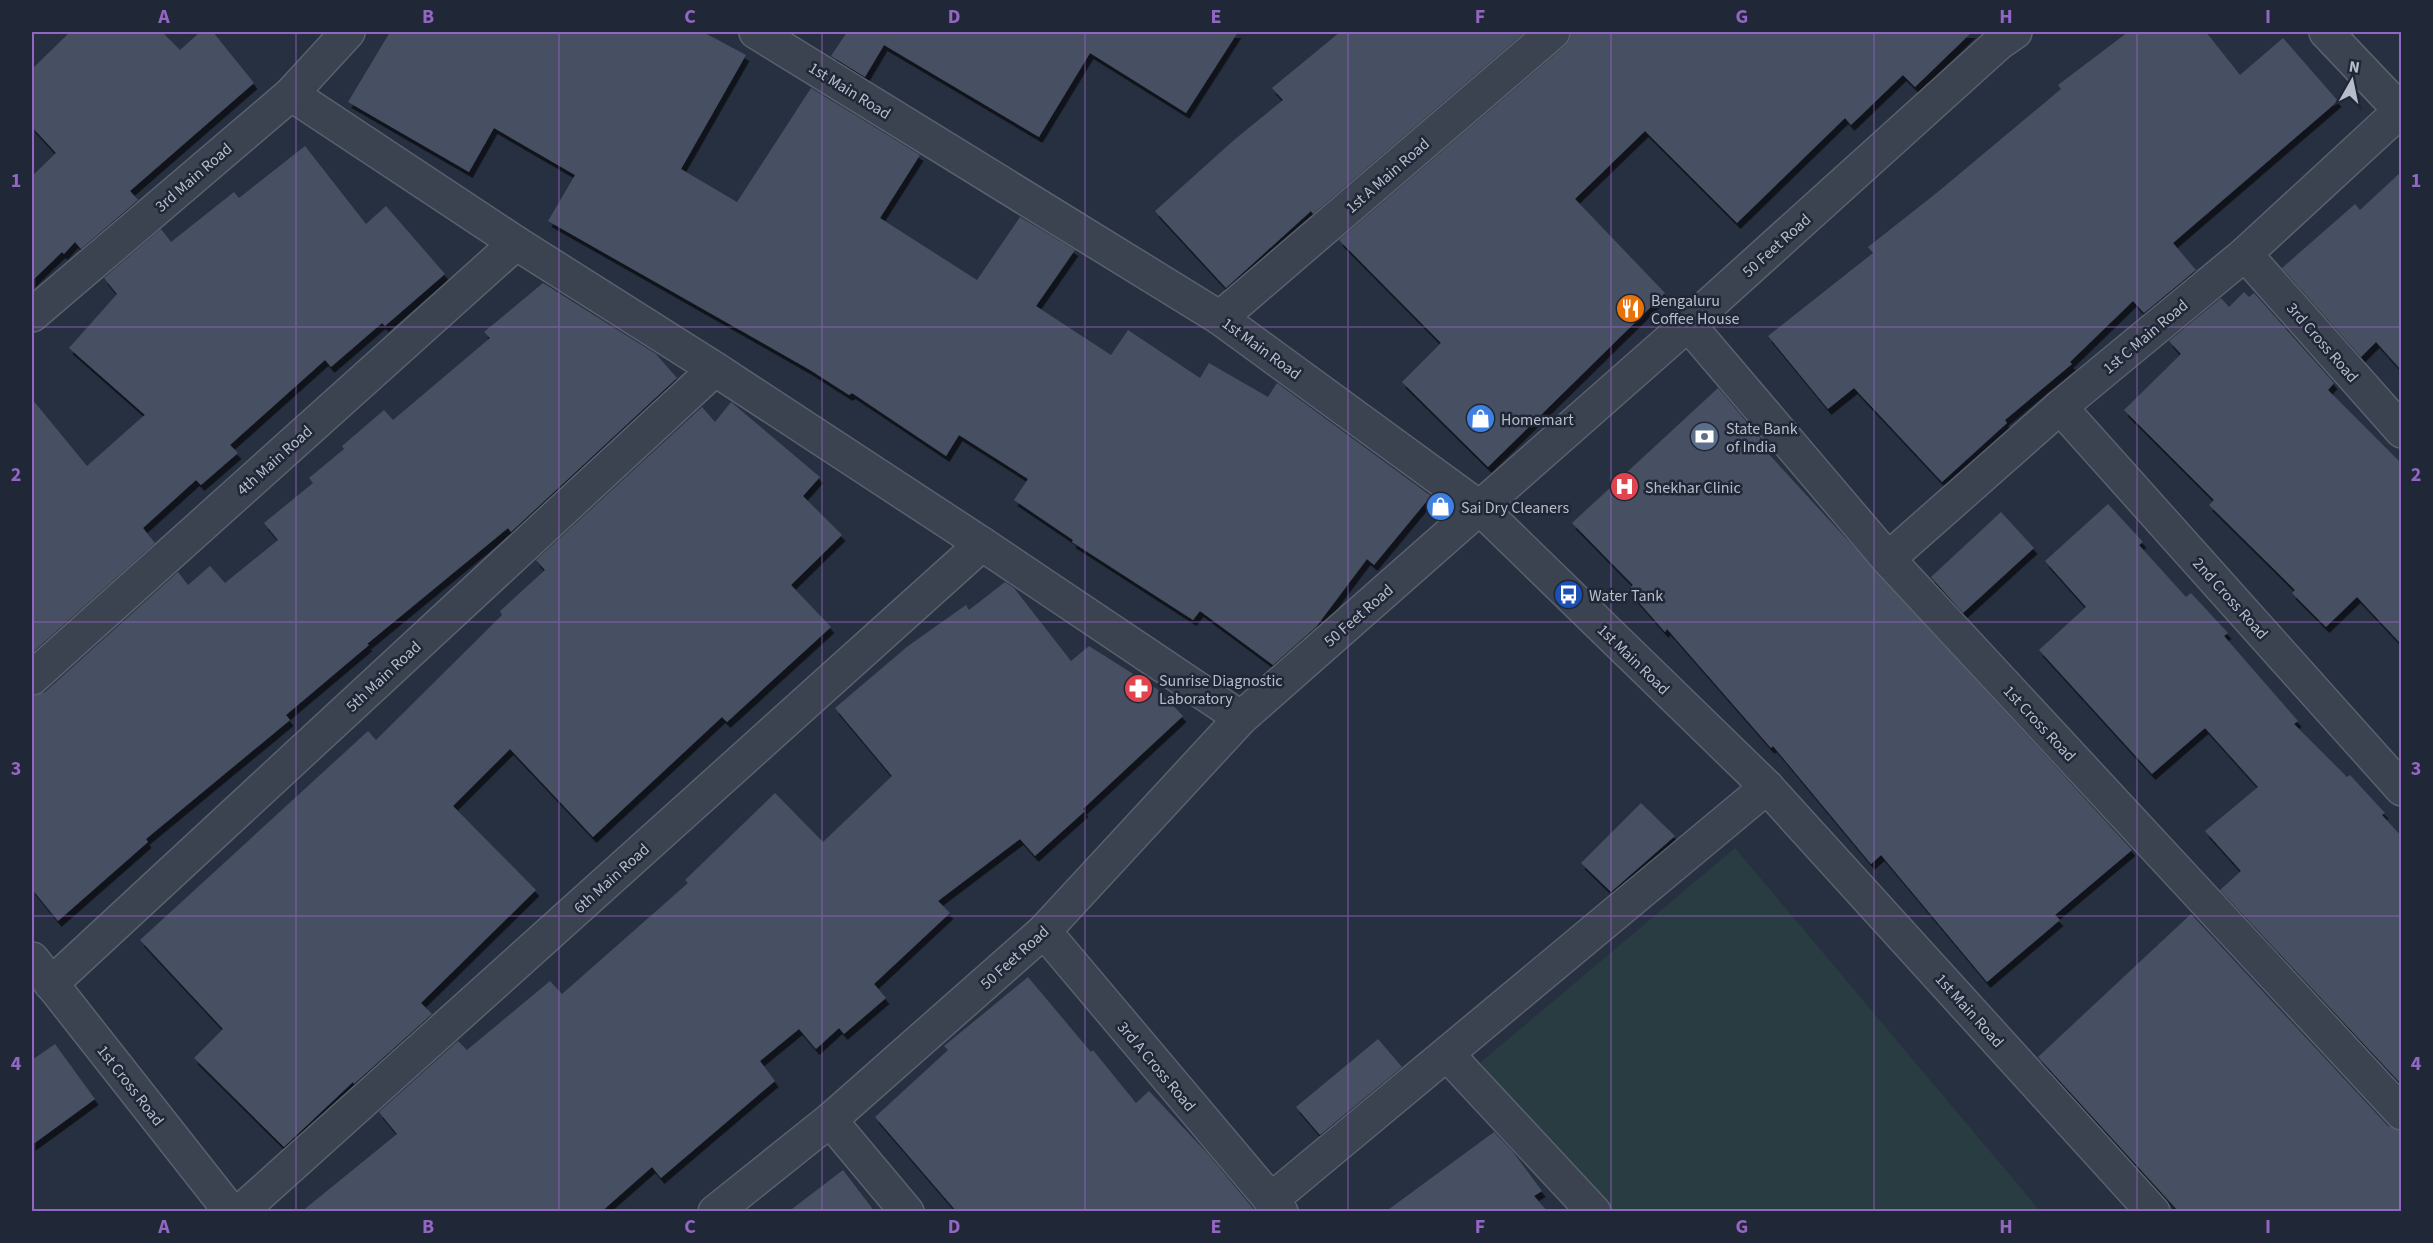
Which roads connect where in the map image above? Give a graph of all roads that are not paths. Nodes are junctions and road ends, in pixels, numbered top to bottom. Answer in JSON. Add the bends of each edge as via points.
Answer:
{"nodes":[{"id":1,"x":348,"y":32,"type":"edge"},
{"id":2,"x":756,"y":32,"type":"edge"},
{"id":3,"x":1553,"y":32,"type":"edge"},
{"id":4,"x":2326,"y":32,"type":"edge"},
{"id":5,"x":2001,"y":35,"type":"edge"},
{"id":6,"x":291,"y":94,"type":"junction"},
{"id":7,"x":2401,"y":112,"type":"edge"},
{"id":8,"x":516,"y":243,"type":"junction"},
{"id":9,"x":2245,"y":254,"type":"junction"},
{"id":10,"x":32,"y":315,"type":"edge"},
{"id":11,"x":1221,"y":318,"type":"junction"},
{"id":12,"x":1688,"y":324,"type":"junction"},
{"id":13,"x":715,"y":369,"type":"junction"},
{"id":14,"x":2060,"y":407,"type":"junction"},
{"id":15,"x":2402,"y":431,"type":"edge"},
{"id":16,"x":1480,"y":508,"type":"junction"},
{"id":17,"x":982,"y":544,"type":"junction"},
{"id":18,"x":1888,"y":559,"type":"junction"},
{"id":19,"x":32,"y":678,"type":"edge"},
{"id":20,"x":1241,"y":718,"type":"junction"},
{"id":21,"x":1767,"y":787,"type":"junction"},
{"id":22,"x":2402,"y":789,"type":"edge"},
{"id":23,"x":1044,"y":932,"type":"junction"},
{"id":24,"x":32,"y":959,"type":"edge"},
{"id":25,"x":51,"y":984,"type":"junction"},
{"id":26,"x":1447,"y":1054,"type":"junction"},
{"id":27,"x":2402,"y":1113,"type":"edge"},
{"id":28,"x":830,"y":1120,"type":"junction"},
{"id":29,"x":1276,"y":1206,"type":"edge"},
{"id":30,"x":231,"y":1212,"type":"edge"},
{"id":31,"x":240,"y":1212,"type":"edge"},
{"id":32,"x":715,"y":1212,"type":"edge"},
{"id":33,"x":907,"y":1212,"type":"edge"},
{"id":34,"x":1594,"y":1212,"type":"edge"},
{"id":35,"x":2153,"y":1212,"type":"edge"}],
"edges":[{"from":1,"to":6,"type":"street","name":"3rd Main Road"},
{"from":2,"to":11,"type":"street","name":"1st Main Road"},
{"from":3,"to":11,"type":"street","name":"1st A Main Road"},
{"from":4,"to":7,"type":"street"},
{"from":5,"to":12,"type":"street","name":"50 Feet Road"},
{"from":6,"to":8,"type":"street"},
{"from":6,"to":10,"type":"street","name":"3rd Main Road"},
{"from":7,"to":9,"type":"street","name":"1st C Main Road"},
{"from":8,"to":13,"type":"street"},
{"from":8,"to":19,"type":"street","name":"4th Main Road"},
{"from":9,"to":14,"type":"street","name":"1st C Main Road"},
{"from":9,"to":15,"type":"street","name":"3rd Cross Road"},
{"from":11,"to":16,"type":"street","name":"1st Main Road"},
{"from":12,"to":16,"type":"street","name":"50 Feet Road"},
{"from":12,"to":18,"type":"street","name":"1st Cross Road"},
{"from":13,"to":17,"type":"street"},
{"from":13,"to":25,"type":"street","name":"5th Main Road"},
{"from":14,"to":18,"type":"street","name":"1st C Main Road"},
{"from":14,"to":22,"type":"street","name":"2nd Cross Road"},
{"from":16,"to":20,"type":"street","name":"50 Feet Road"},
{"from":16,"to":21,"type":"street","name":"1st Main Road"},
{"from":17,"to":20,"type":"street"},
{"from":17,"to":31,"type":"street","name":"6th Main Road"},
{"from":18,"to":27,"type":"street","name":"1st Cross Road"},
{"from":20,"to":23,"type":"street","name":"50 Feet Road"},
{"from":21,"to":26,"type":"street"},
{"from":21,"to":35,"type":"street","name":"1st Main Road"},
{"from":23,"to":28,"type":"street","name":"50 Feet Road"},
{"from":23,"to":29,"type":"street","name":"3rd A Cross Road"},
{"from":24,"to":25,"type":"street","name":"1st Cross Road"},
{"from":25,"to":30,"type":"street","name":"1st Cross Road"},
{"from":26,"to":29,"type":"street"},
{"from":26,"to":34,"type":"street"},
{"from":28,"to":32,"type":"street","name":"50 Feet Road"},
{"from":28,"to":33,"type":"street"}]}
